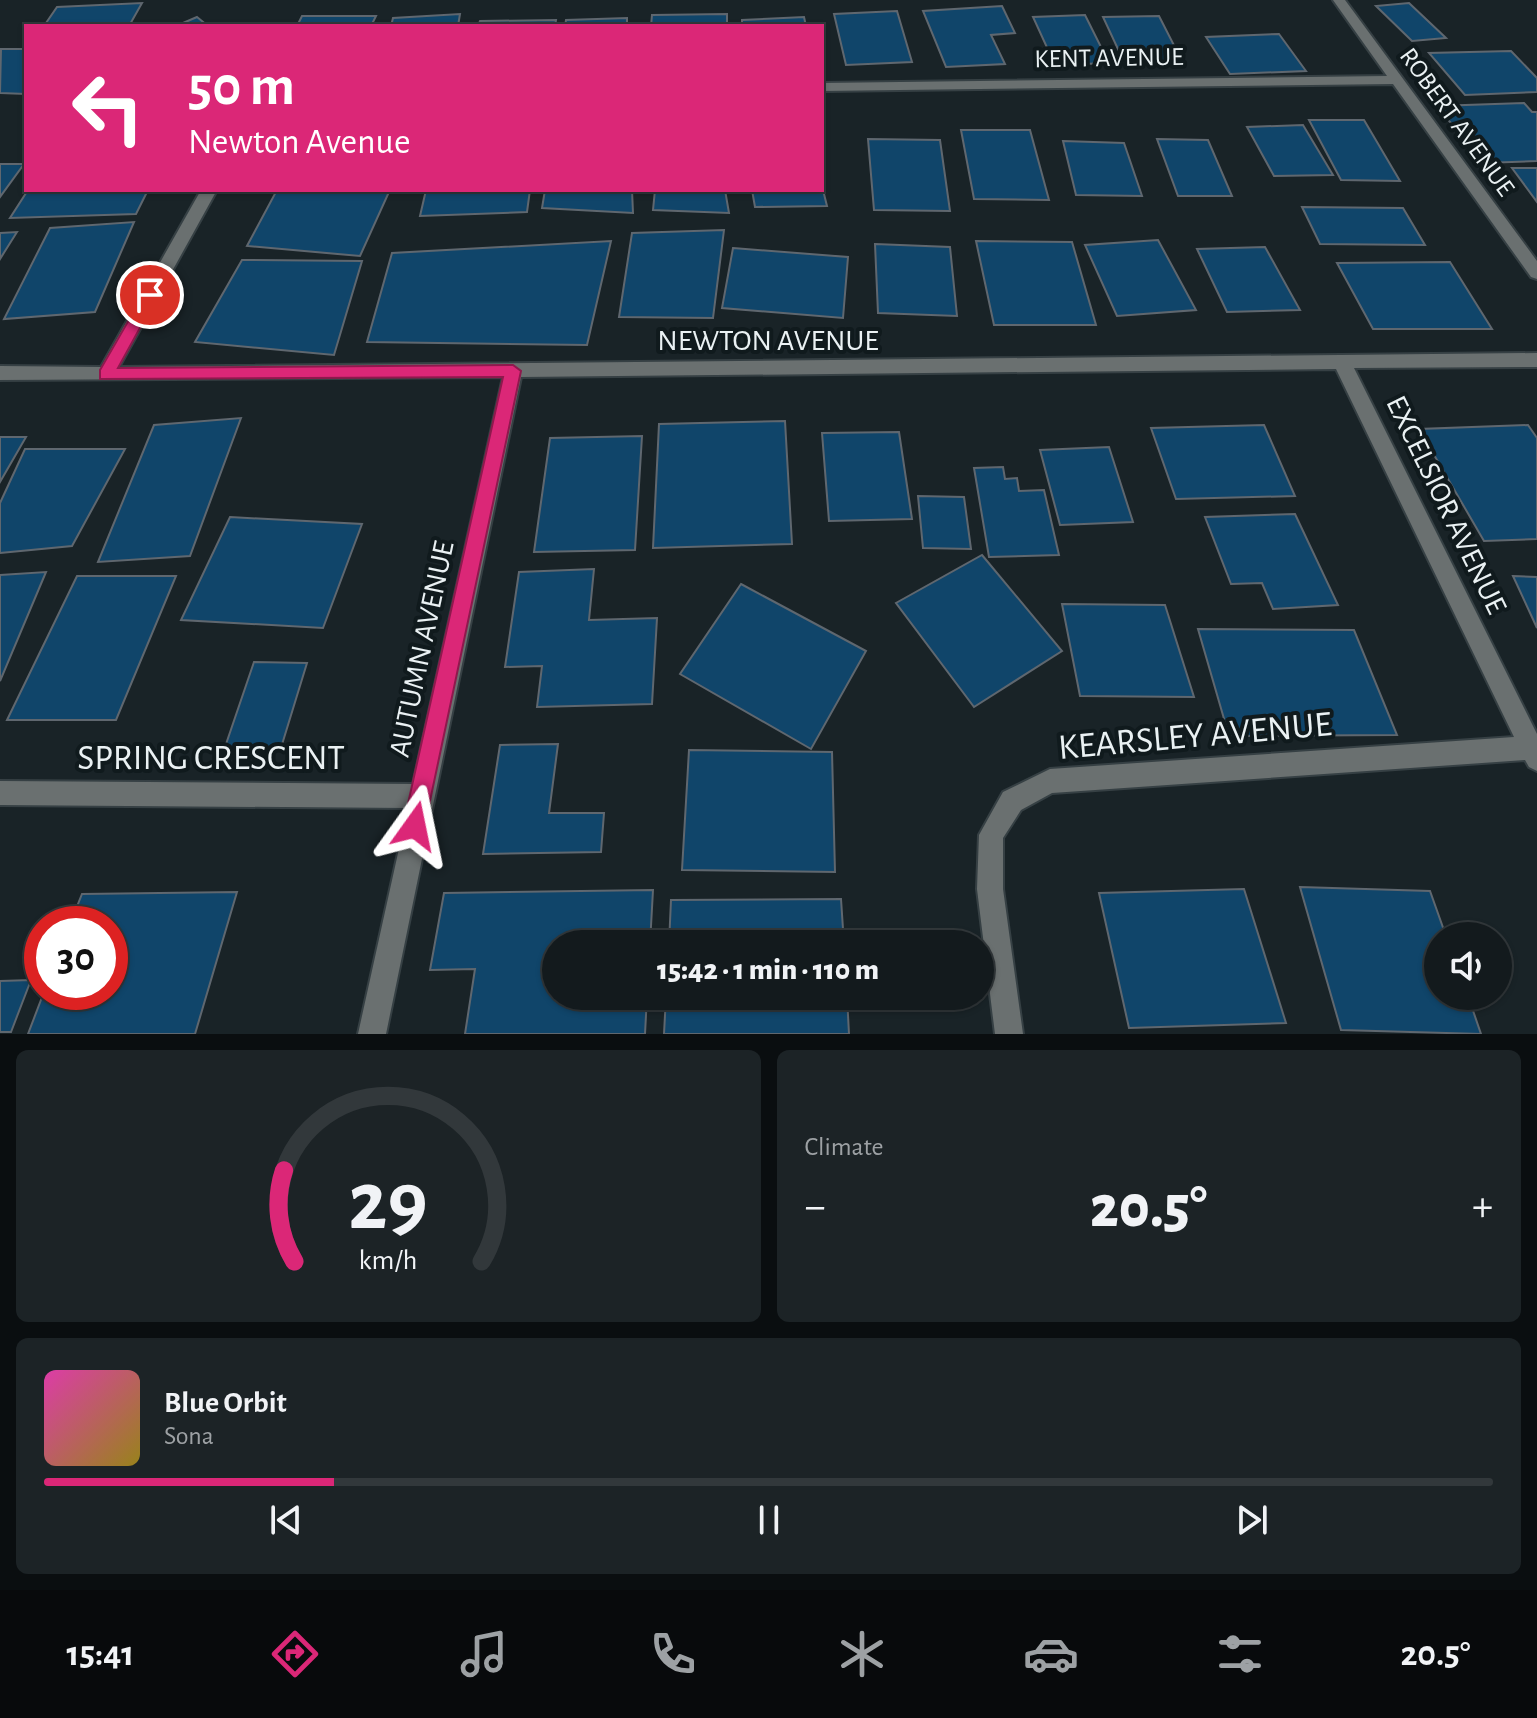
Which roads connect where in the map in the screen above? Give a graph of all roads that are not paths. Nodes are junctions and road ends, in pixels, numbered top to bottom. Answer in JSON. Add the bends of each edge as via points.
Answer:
{"nodes":[{"id":1,"x":1339,"y":0,"type":"edge"},
{"id":2,"x":1397,"y":80,"type":"junction"},
{"id":3,"x":824,"y":87,"type":"edge"},
{"id":4,"x":208,"y":192,"type":"edge"},
{"id":5,"x":1537,"y":273,"type":"edge"},
{"id":6,"x":1537,"y":360,"type":"edge"},
{"id":7,"x":1343,"y":364,"type":"junction"},
{"id":8,"x":513,"y":371,"type":"junction"},
{"id":9,"x":0,"y":373,"type":"edge"},
{"id":10,"x":106,"y":374,"type":"junction"},
{"id":11,"x":1534,"y":754,"type":"edge"},
{"id":12,"x":0,"y":793,"type":"edge"},
{"id":13,"x":421,"y":796,"type":"junction"},
{"id":14,"x":372,"y":1034,"type":"edge"},
{"id":15,"x":1009,"y":1034,"type":"edge"}],
"edges":[{"from":1,"to":2,"type":"street","name":"ROBERT AVENUE"},
{"from":2,"to":3,"type":"street","name":"KENT AVENUE"},
{"from":2,"to":5,"type":"street","name":"ROBERT AVENUE"},
{"from":4,"to":10,"type":"street"},
{"from":6,"to":7,"type":"street","name":"NEWTON AVENUE"},
{"from":7,"to":8,"type":"street","name":"NEWTON AVENUE"},
{"from":7,"to":11,"type":"street","name":"EXCELSIOR AVENUE"},
{"from":8,"to":10,"type":"street","name":"NEWTON AVENUE"},
{"from":8,"to":13,"type":"street","name":"AUTUMN AVENUE"},
{"from":9,"to":10,"type":"street","name":"NEWTON AVENUE"},
{"from":11,"to":15,"type":"street","name":"KEARSLEY AVENUE","via":[[1097,776],[1050,781],[1012,801],[991,835],[990,889]]},
{"from":12,"to":13,"type":"street","name":"SPRING CRESCENT"},
{"from":13,"to":14,"type":"street","name":"AUTUMN AVENUE"}]}
